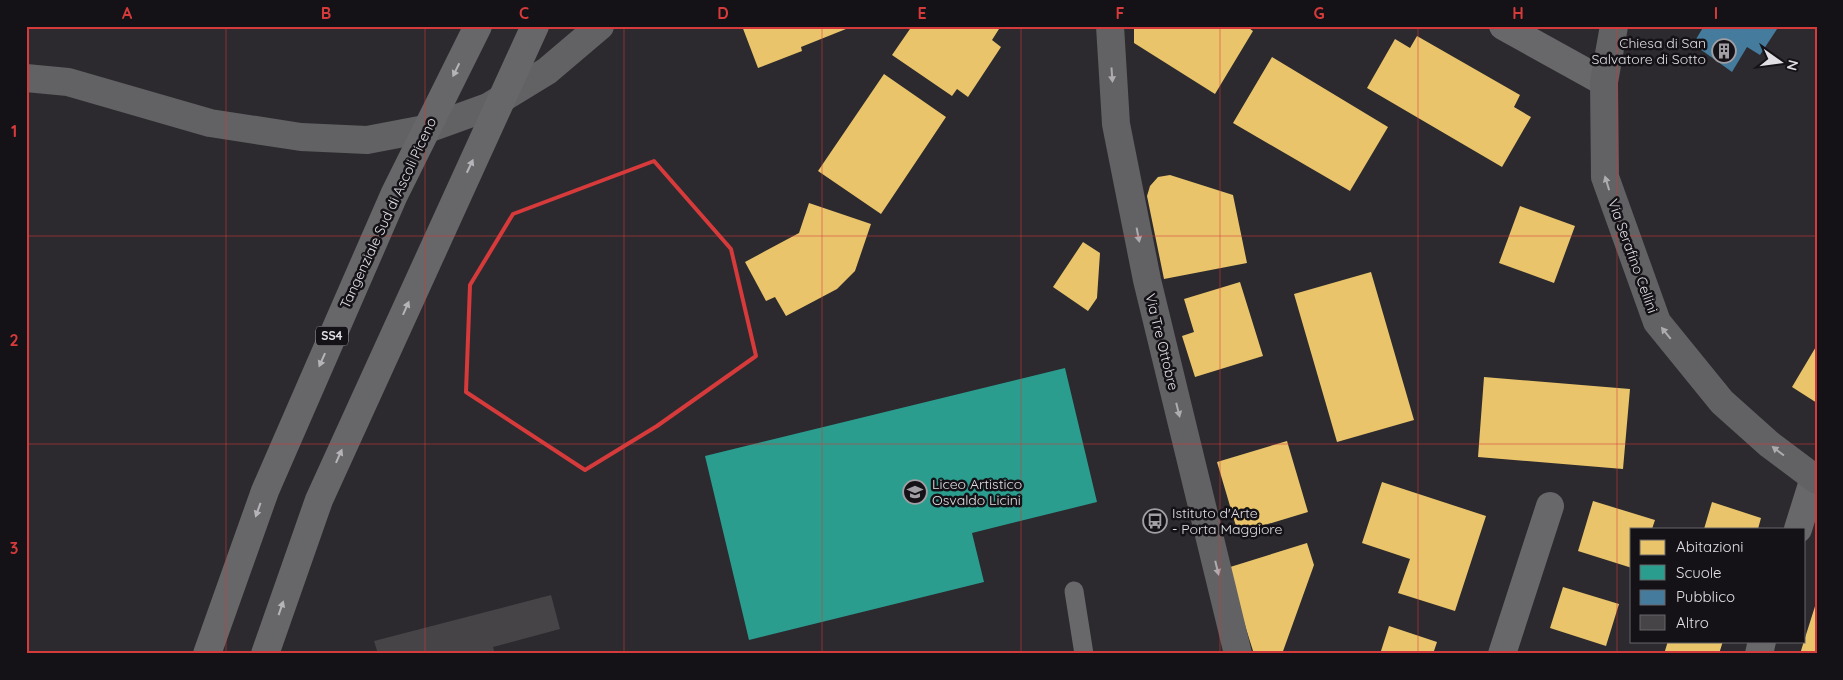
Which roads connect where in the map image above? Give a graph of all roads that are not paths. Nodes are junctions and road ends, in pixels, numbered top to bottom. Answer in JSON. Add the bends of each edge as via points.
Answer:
{"nodes":[{"id":1,"x":478,"y":26,"type":"edge"},
{"id":2,"x":535,"y":26,"type":"edge"},
{"id":3,"x":600,"y":26,"type":"edge"},
{"id":4,"x":1110,"y":26,"type":"edge"},
{"id":5,"x":1503,"y":26,"type":"edge"},
{"id":6,"x":1614,"y":26,"type":"edge"},
{"id":7,"x":26,"y":78,"type":"edge"},
{"id":8,"x":1604,"y":82,"type":"junction"},
{"id":9,"x":1815,"y":479,"type":"edge"},
{"id":10,"x":1550,"y":506,"type":"dead end"},
{"id":11,"x":1798,"y":528,"type":"edge"},
{"id":12,"x":1074,"y":591,"type":"dead end"},
{"id":13,"x":1762,"y":642,"type":"edge"},
{"id":14,"x":207,"y":654,"type":"edge"},
{"id":15,"x":265,"y":654,"type":"edge"},
{"id":16,"x":1084,"y":654,"type":"edge"},
{"id":17,"x":1238,"y":654,"type":"edge"},
{"id":18,"x":1502,"y":654,"type":"edge"},
{"id":19,"x":1758,"y":654,"type":"edge"}],
"edges":[{"from":1,"to":14,"type":"highway","name":"Tangenziale Sud di Ascoli Piceno","number":"SS4","one_way":true,"via":[[394,195],[265,491]]},
{"from":15,"to":2,"type":"highway","one_way":true,"via":[[319,500]]},
{"from":3,"to":7,"type":"street","via":[[547,71],[488,108],[430,128],[367,140],[301,138],[210,123],[68,82]]},
{"from":4,"to":17,"type":"street","name":"Via Tre Ottobre","one_way":true,"via":[[1116,124],[1145,270]]},
{"from":5,"to":8,"type":"street"},
{"from":6,"to":8,"type":"street","name":"Via Serafino Cellini"},
{"from":9,"to":8,"type":"street","name":"Via Serafino Cellini","one_way":true,"via":[[1722,402],[1657,322],[1605,177]]},
{"from":9,"to":11,"type":"street"},
{"from":10,"to":18,"type":"street"},
{"from":12,"to":16,"type":"lane"},
{"from":13,"to":19,"type":"street"}]}
